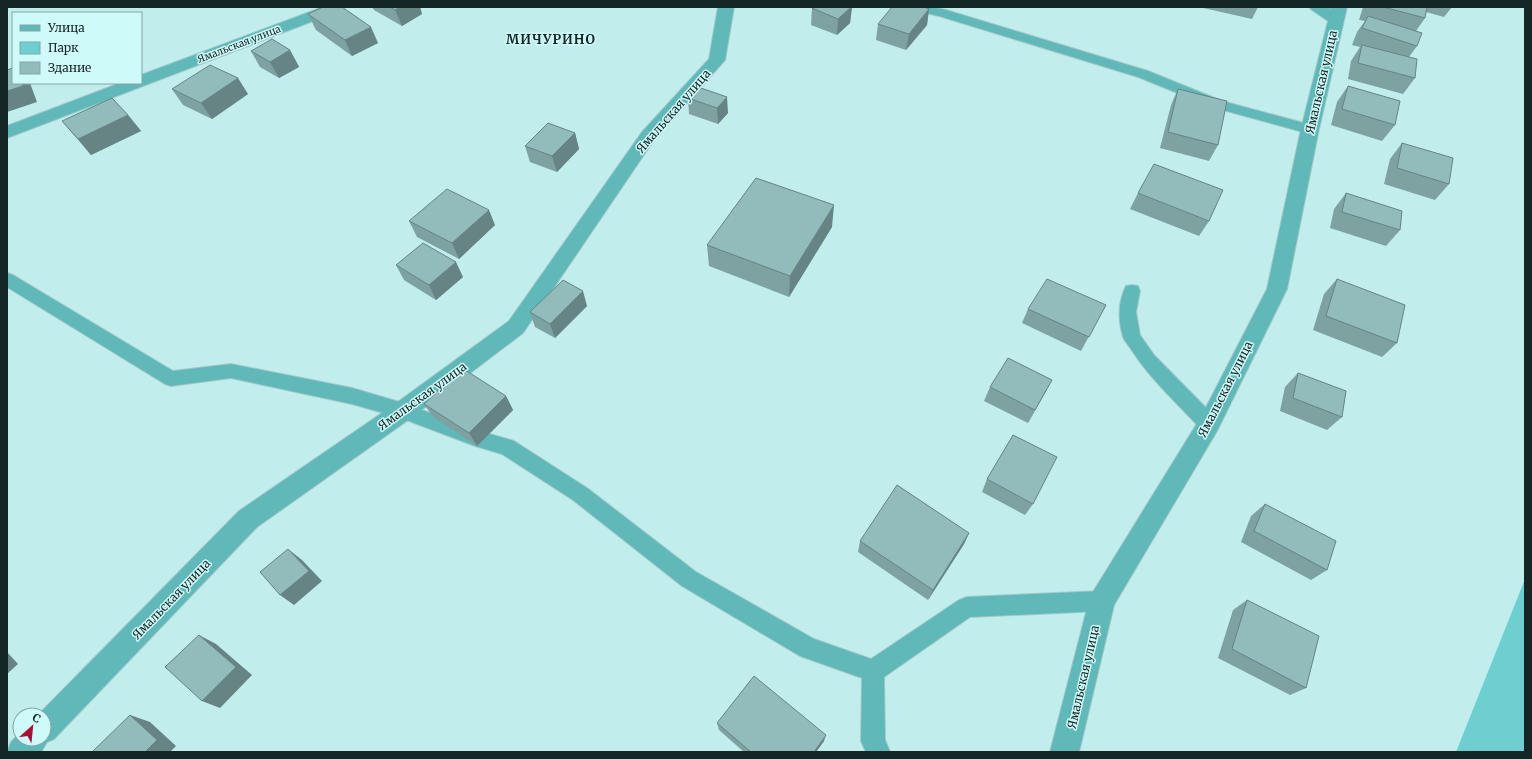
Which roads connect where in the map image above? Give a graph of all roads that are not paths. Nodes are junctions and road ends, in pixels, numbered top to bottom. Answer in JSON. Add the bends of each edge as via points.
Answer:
{"nodes":[{"id":1,"x":337,"y":7,"type":"edge"},
{"id":2,"x":726,"y":7,"type":"edge"},
{"id":3,"x":916,"y":7,"type":"edge"},
{"id":4,"x":1317,"y":7,"type":"edge"},
{"id":5,"x":1338,"y":13,"type":"edge"},
{"id":6,"x":142,"y":81,"type":"edge"},
{"id":7,"x":133,"y":84,"type":"edge"},
{"id":8,"x":1310,"y":129,"type":"junction"},
{"id":9,"x":7,"y":132,"type":"edge"},
{"id":10,"x":7,"y":279,"type":"edge"},
{"id":11,"x":1132,"y":292,"type":"dead end"},
{"id":12,"x":403,"y":411,"type":"junction"},
{"id":13,"x":1209,"y":424,"type":"junction"},
{"id":14,"x":1102,"y":601,"type":"junction"},
{"id":15,"x":873,"y":670,"type":"junction"},
{"id":16,"x":52,"y":721,"type":"edge"},
{"id":17,"x":1067,"y":751,"type":"edge"},
{"id":18,"x":878,"y":752,"type":"edge"}],
"edges":[{"from":1,"to":6,"type":"street","name":"Ямальская улица"},
{"from":2,"to":12,"type":"street","name":"Ямальская улица","via":[[717,60],[648,136],[516,327]]},
{"from":3,"to":8,"type":"lane","via":[[1143,74],[1217,104]]},
{"from":4,"to":5,"type":"street"},
{"from":5,"to":8,"type":"street","name":"Ямальская улица"},
{"from":7,"to":9,"type":"street"},
{"from":8,"to":13,"type":"street","name":"Ямальская улица","via":[[1277,289]]},
{"from":10,"to":12,"type":"lane","via":[[171,379],[231,371],[352,396]]},
{"from":11,"to":13,"type":"lane","via":[[1127,312],[1132,337],[1148,360]]},
{"from":12,"to":15,"type":"lane","via":[[507,447],[580,494],[689,579],[808,648]]},
{"from":12,"to":16,"type":"street","name":"Ямальская улица","via":[[248,520]]},
{"from":13,"to":14,"type":"street","name":"Ямальская улица"},
{"from":14,"to":15,"type":"lane","via":[[968,607]]},
{"from":14,"to":17,"type":"street","name":"Ямальская улица"},
{"from":15,"to":18,"type":"lane","via":[[873,741]]}]}
